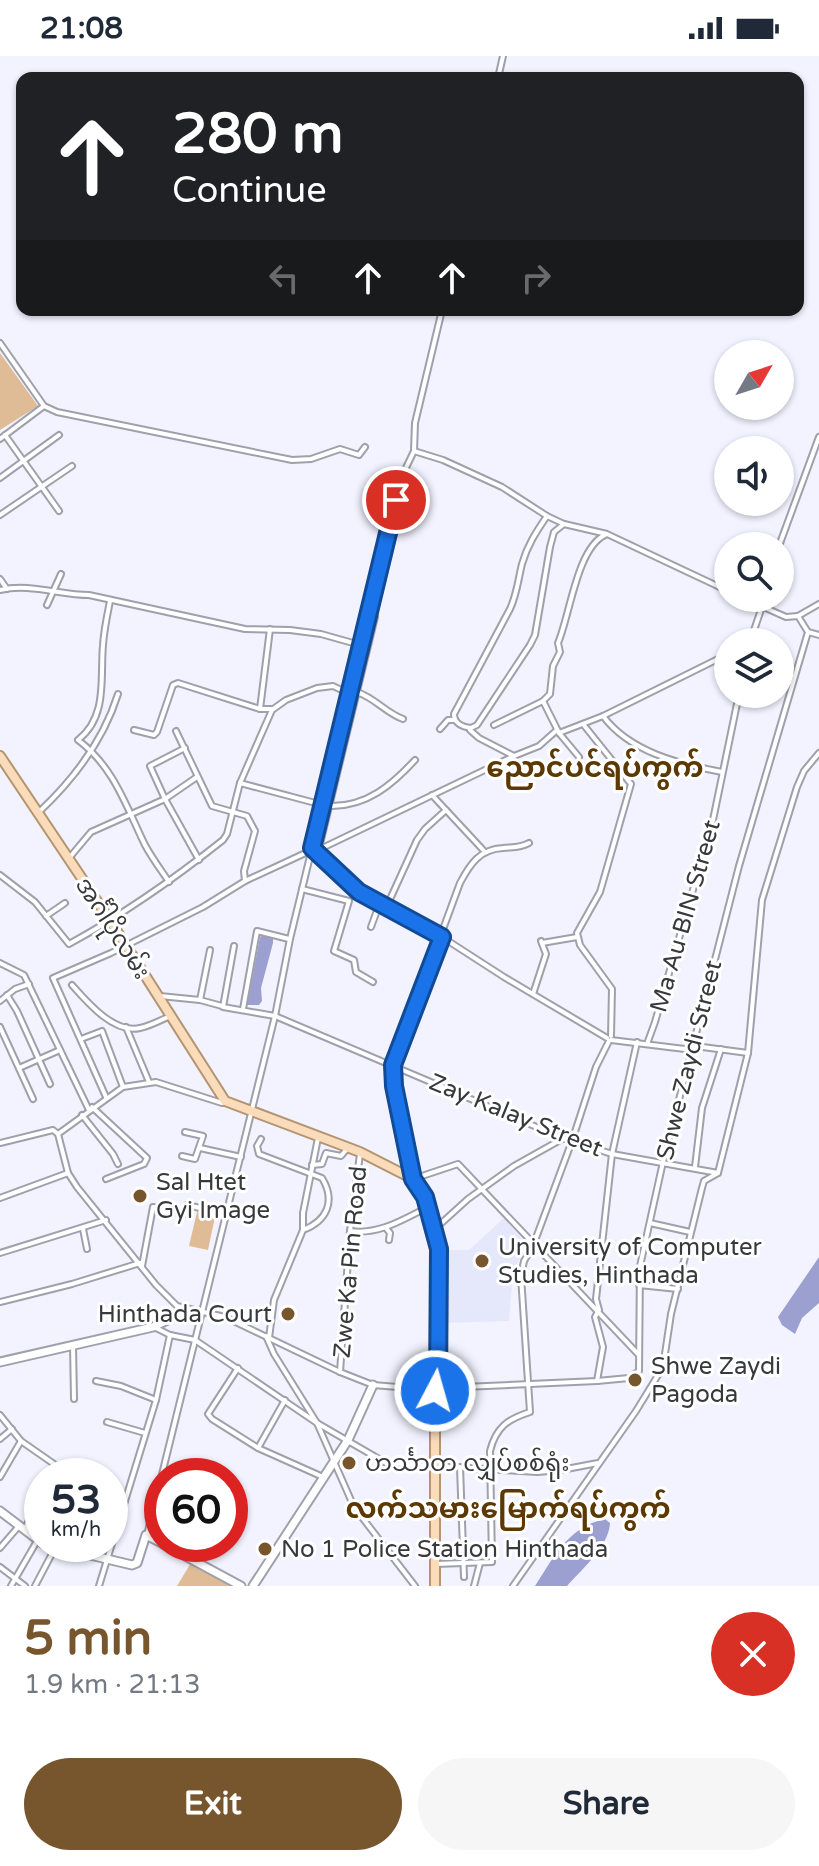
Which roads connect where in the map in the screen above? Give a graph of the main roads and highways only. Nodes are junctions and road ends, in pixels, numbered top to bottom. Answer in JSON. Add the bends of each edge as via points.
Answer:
{"nodes":[{"id":1,"x":0,"y":756,"type":"edge"},
{"id":2,"x":435,"y":1586,"type":"edge"}],
"edges":[{"from":1,"to":2,"type":"main road","name":"အင်္ဂါပိုလမ်း","via":[[225,1101],[360,1152],[420,1186],[439,1249]]}]}
